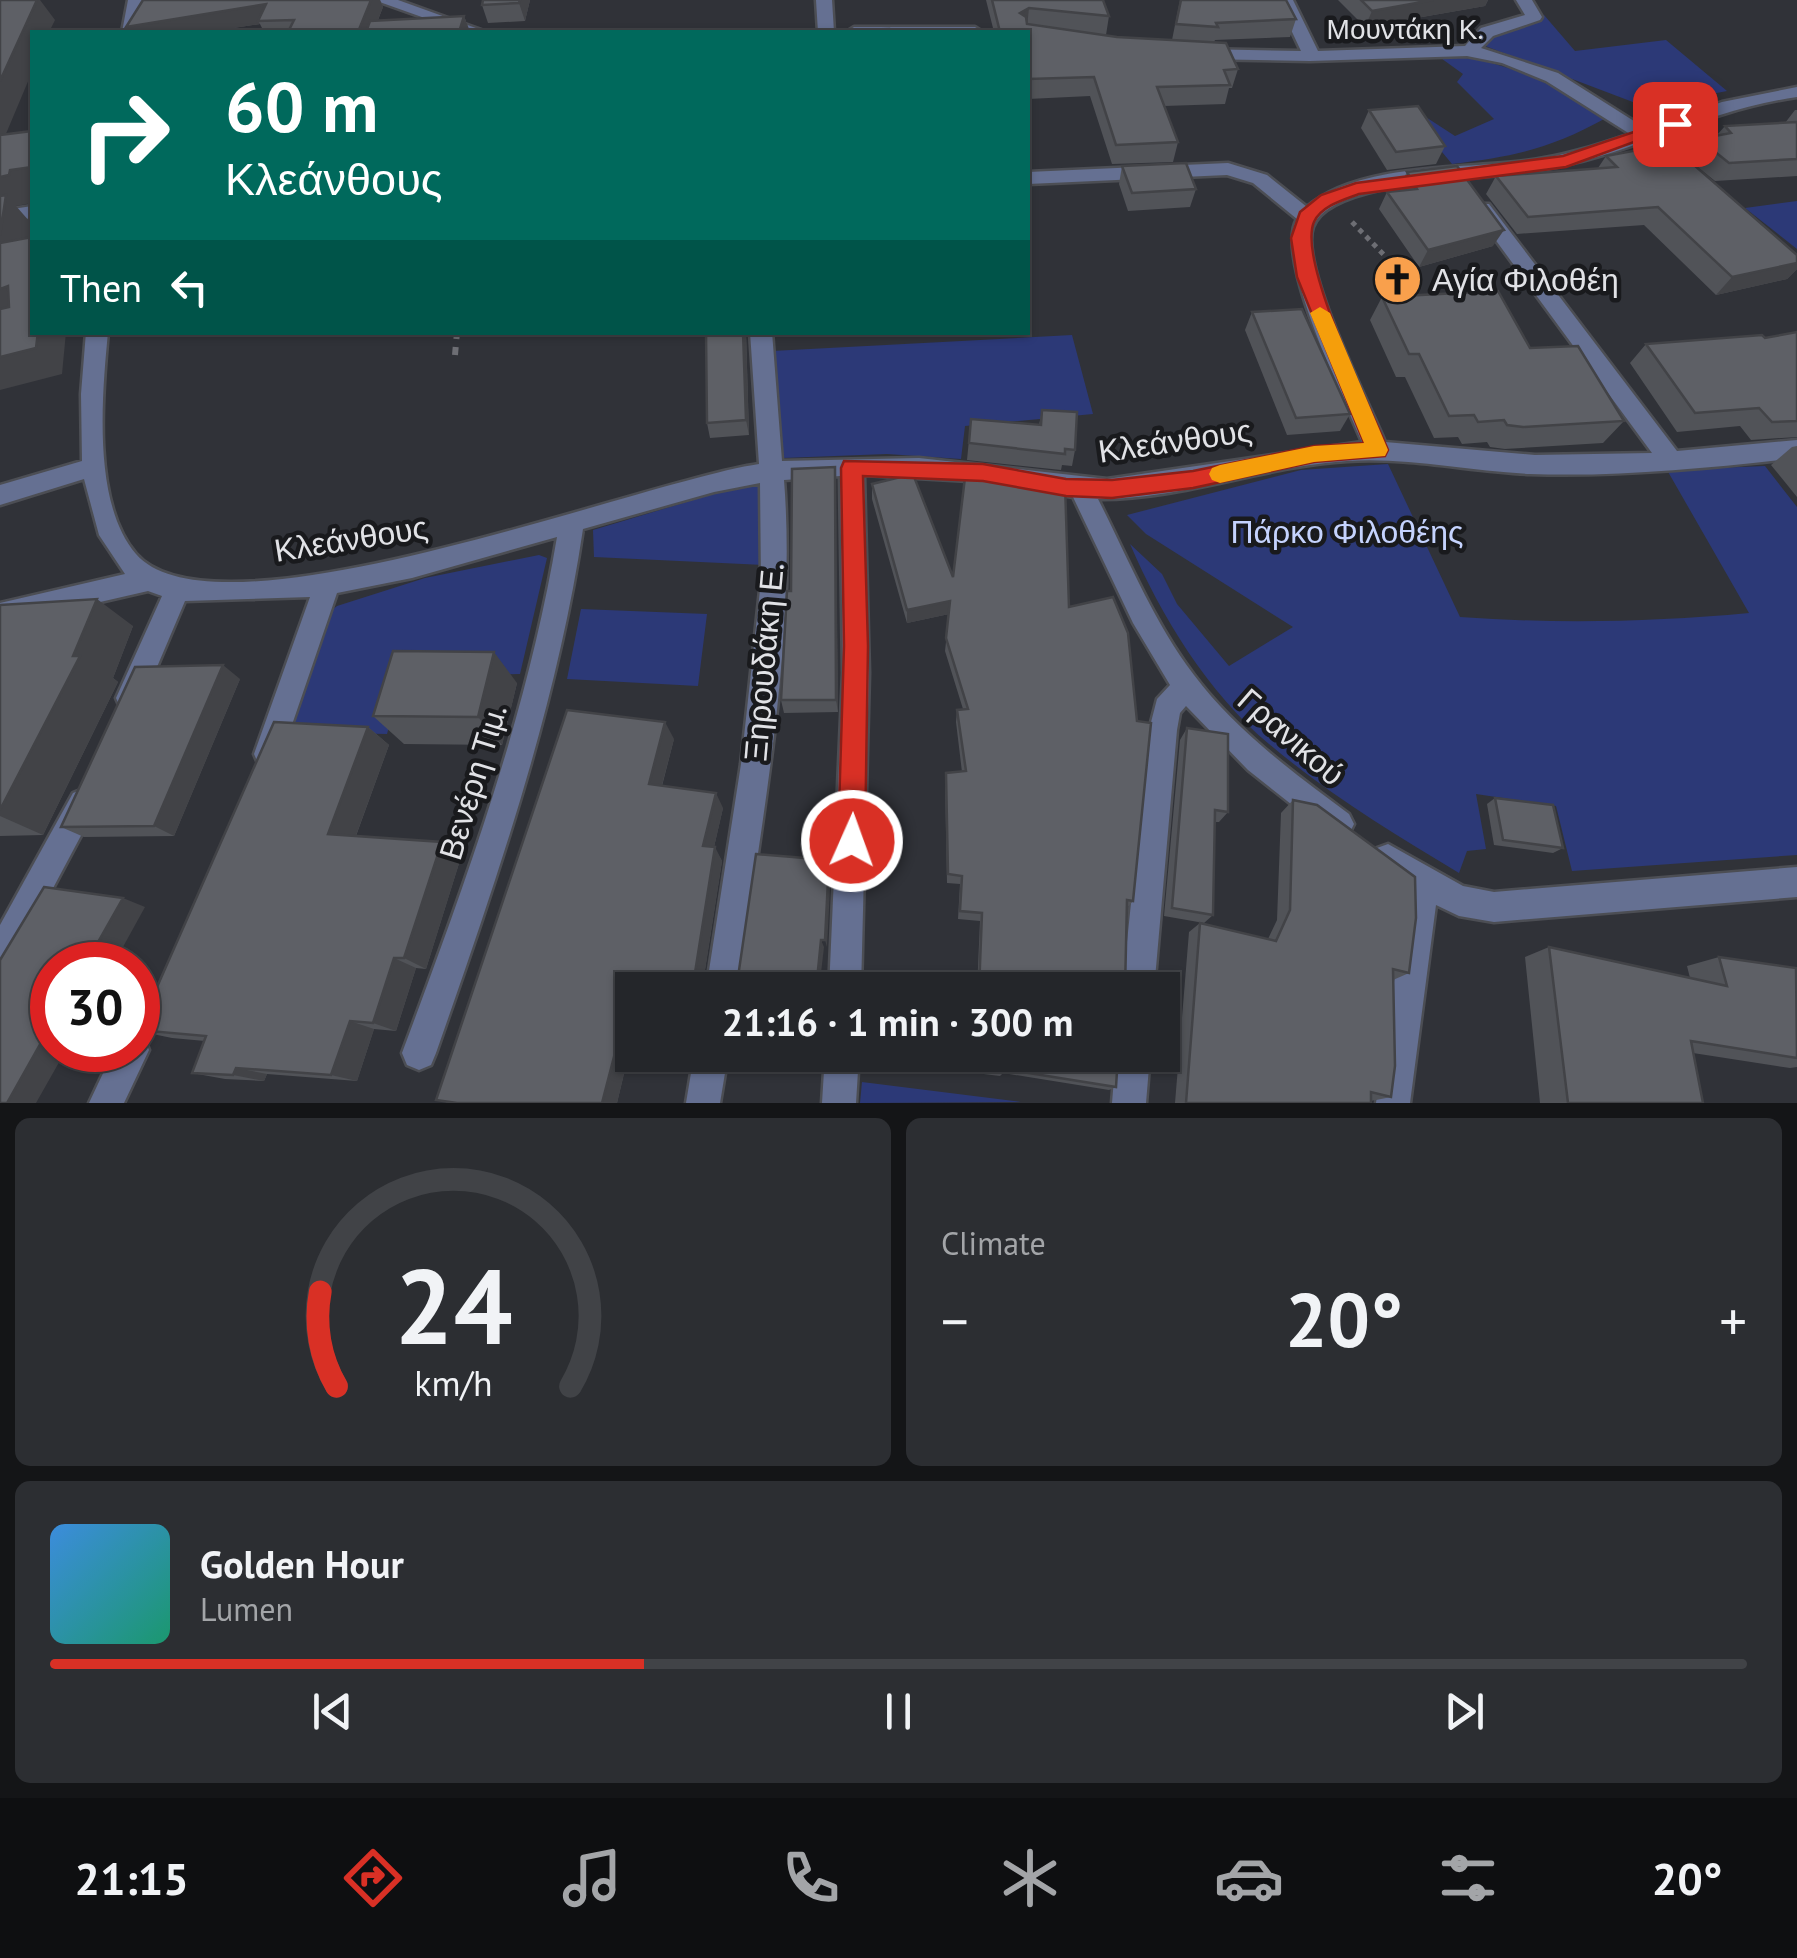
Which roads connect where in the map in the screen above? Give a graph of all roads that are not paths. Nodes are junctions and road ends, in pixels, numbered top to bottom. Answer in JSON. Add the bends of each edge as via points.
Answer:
{"nodes":[{"id":1,"x":136,"y":0,"type":"edge"},
{"id":2,"x":382,"y":0,"type":"edge"},
{"id":3,"x":824,"y":0,"type":"edge"},
{"id":4,"x":1285,"y":0,"type":"edge"},
{"id":5,"x":1524,"y":0,"type":"edge"},
{"id":6,"x":402,"y":3,"type":"edge"},
{"id":7,"x":130,"y":30,"type":"edge"},
{"id":8,"x":474,"y":30,"type":"edge"},
{"id":9,"x":826,"y":30,"type":"edge"},
{"id":10,"x":1470,"y":51,"type":"junction"},
{"id":11,"x":1186,"y":54,"type":"edge"},
{"id":12,"x":1312,"y":56,"type":"junction"},
{"id":13,"x":1797,"y":92,"type":"edge"},
{"id":14,"x":1643,"y":135,"type":"junction"},
{"id":15,"x":1666,"y":154,"type":"edge"},
{"id":16,"x":1456,"y":174,"type":"junction"},
{"id":17,"x":1030,"y":178,"type":"edge"},
{"id":18,"x":30,"y":212,"type":"edge"},
{"id":19,"x":1306,"y":216,"type":"junction"},
{"id":20,"x":0,"y":217,"type":"edge"},
{"id":21,"x":97,"y":335,"type":"edge"},
{"id":22,"x":761,"y":335,"type":"edge"},
{"id":23,"x":1797,"y":449,"type":"edge"},
{"id":24,"x":1377,"y":450,"type":"junction"},
{"id":25,"x":1670,"y":460,"type":"junction"},
{"id":26,"x":93,"y":468,"type":"junction"},
{"id":27,"x":852,"y":468,"type":"junction"},
{"id":28,"x":772,"y":472,"type":"junction"},
{"id":29,"x":1082,"y":489,"type":"junction"},
{"id":30,"x":0,"y":495,"type":"edge"},
{"id":31,"x":572,"y":524,"type":"junction"},
{"id":32,"x":149,"y":580,"type":"junction"},
{"id":33,"x":327,"y":584,"type":"junction"},
{"id":34,"x":178,"y":588,"type":"junction"},
{"id":35,"x":0,"y":614,"type":"edge"},
{"id":36,"x":1186,"y":686,"type":"junction"},
{"id":37,"x":118,"y":725,"type":"edge"},
{"id":38,"x":96,"y":774,"type":"edge"},
{"id":39,"x":257,"y":781,"type":"edge"},
{"id":40,"x":1797,"y":882,"type":"edge"},
{"id":41,"x":1424,"y":884,"type":"junction"},
{"id":42,"x":0,"y":956,"type":"edge"},
{"id":43,"x":724,"y":972,"type":"edge"},
{"id":44,"x":847,"y":972,"type":"edge"},
{"id":45,"x":1139,"y":972,"type":"edge"},
{"id":46,"x":419,"y":1053,"type":"dead end"},
{"id":47,"x":121,"y":1072,"type":"edge"},
{"id":48,"x":709,"y":1072,"type":"edge"},
{"id":49,"x":841,"y":1072,"type":"edge"},
{"id":50,"x":1132,"y":1072,"type":"edge"},
{"id":51,"x":106,"y":1103,"type":"edge"},
{"id":52,"x":704,"y":1103,"type":"edge"},
{"id":53,"x":839,"y":1103,"type":"edge"},
{"id":54,"x":1129,"y":1103,"type":"edge"},
{"id":55,"x":1394,"y":1103,"type":"edge"}],
"edges":[{"from":1,"to":7,"type":"street"},
{"from":2,"to":6,"type":"street"},
{"from":3,"to":9,"type":"street"},
{"from":4,"to":12,"type":"street"},
{"from":5,"to":10,"type":"street","via":[[1534,17],[1486,32]]},
{"from":6,"to":8,"type":"street"},
{"from":10,"to":12,"type":"street","name":"Μουντάκη Κ."},
{"from":10,"to":14,"type":"street","name":"Μουντάκη Κ.","via":[[1576,89]]},
{"from":11,"to":12,"type":"street","name":"Μουντάκη Κ."},
{"from":13,"to":14,"type":"street","via":[[1751,98]]},
{"from":14,"to":15,"type":"street","name":"Μουντάκη Κ."},
{"from":14,"to":16,"type":"street","via":[[1566,162]]},
{"from":16,"to":19,"type":"street","via":[[1390,182],[1327,200]]},
{"from":16,"to":25,"type":"street"},
{"from":17,"to":19,"type":"street","via":[[1228,169],[1260,179]]},
{"from":18,"to":20,"type":"street"},
{"from":19,"to":24,"type":"street","via":[[1300,238],[1307,277]]},
{"from":21,"to":26,"type":"street"},
{"from":22,"to":28,"type":"street","name":"Ξηρουδάκη Ε."},
{"from":23,"to":25,"type":"street","name":"Κλεάνθους"},
{"from":24,"to":25,"type":"street","name":"Κλεάνθους","via":[[1512,466]]},
{"from":24,"to":29,"type":"street","name":"Κλεάνθους","via":[[1314,454],[1168,484]]},
{"from":26,"to":30,"type":"street"},
{"from":26,"to":32,"type":"street","via":[[122,552]]},
{"from":27,"to":28,"type":"street","name":"Κλεάνθους"},
{"from":27,"to":29,"type":"street","name":"Κλεάνθους","via":[[983,472]]},
{"from":27,"to":44,"type":"street","via":[[856,692]]},
{"from":28,"to":31,"type":"street","name":"Κλεάνθους"},
{"from":28,"to":43,"type":"street","name":"Ξηρουδάκη Ε.","via":[[775,542],[766,666]]},
{"from":29,"to":36,"type":"street","name":"Γρανικού"},
{"from":31,"to":33,"type":"street","name":"Κλεάνθους"},
{"from":31,"to":46,"type":"street","name":"Βενέρη Τιμ.","via":[[526,735]]},
{"from":32,"to":34,"type":"street","name":"Κλεάνθους"},
{"from":32,"to":35,"type":"street"},
{"from":33,"to":34,"type":"street","name":"Κλεάνθους"},
{"from":33,"to":39,"type":"street"},
{"from":34,"to":37,"type":"street"},
{"from":36,"to":41,"type":"street","name":"Γρανικού","via":[[1272,772]]},
{"from":36,"to":45,"type":"street","via":[[1165,719]]},
{"from":38,"to":42,"type":"street"},
{"from":40,"to":41,"type":"street","name":"Γρανικού","via":[[1494,907],[1459,902]]},
{"from":41,"to":55,"type":"street"},
{"from":47,"to":51,"type":"street"},
{"from":48,"to":52,"type":"street"},
{"from":49,"to":53,"type":"street"},
{"from":50,"to":54,"type":"street"}]}
